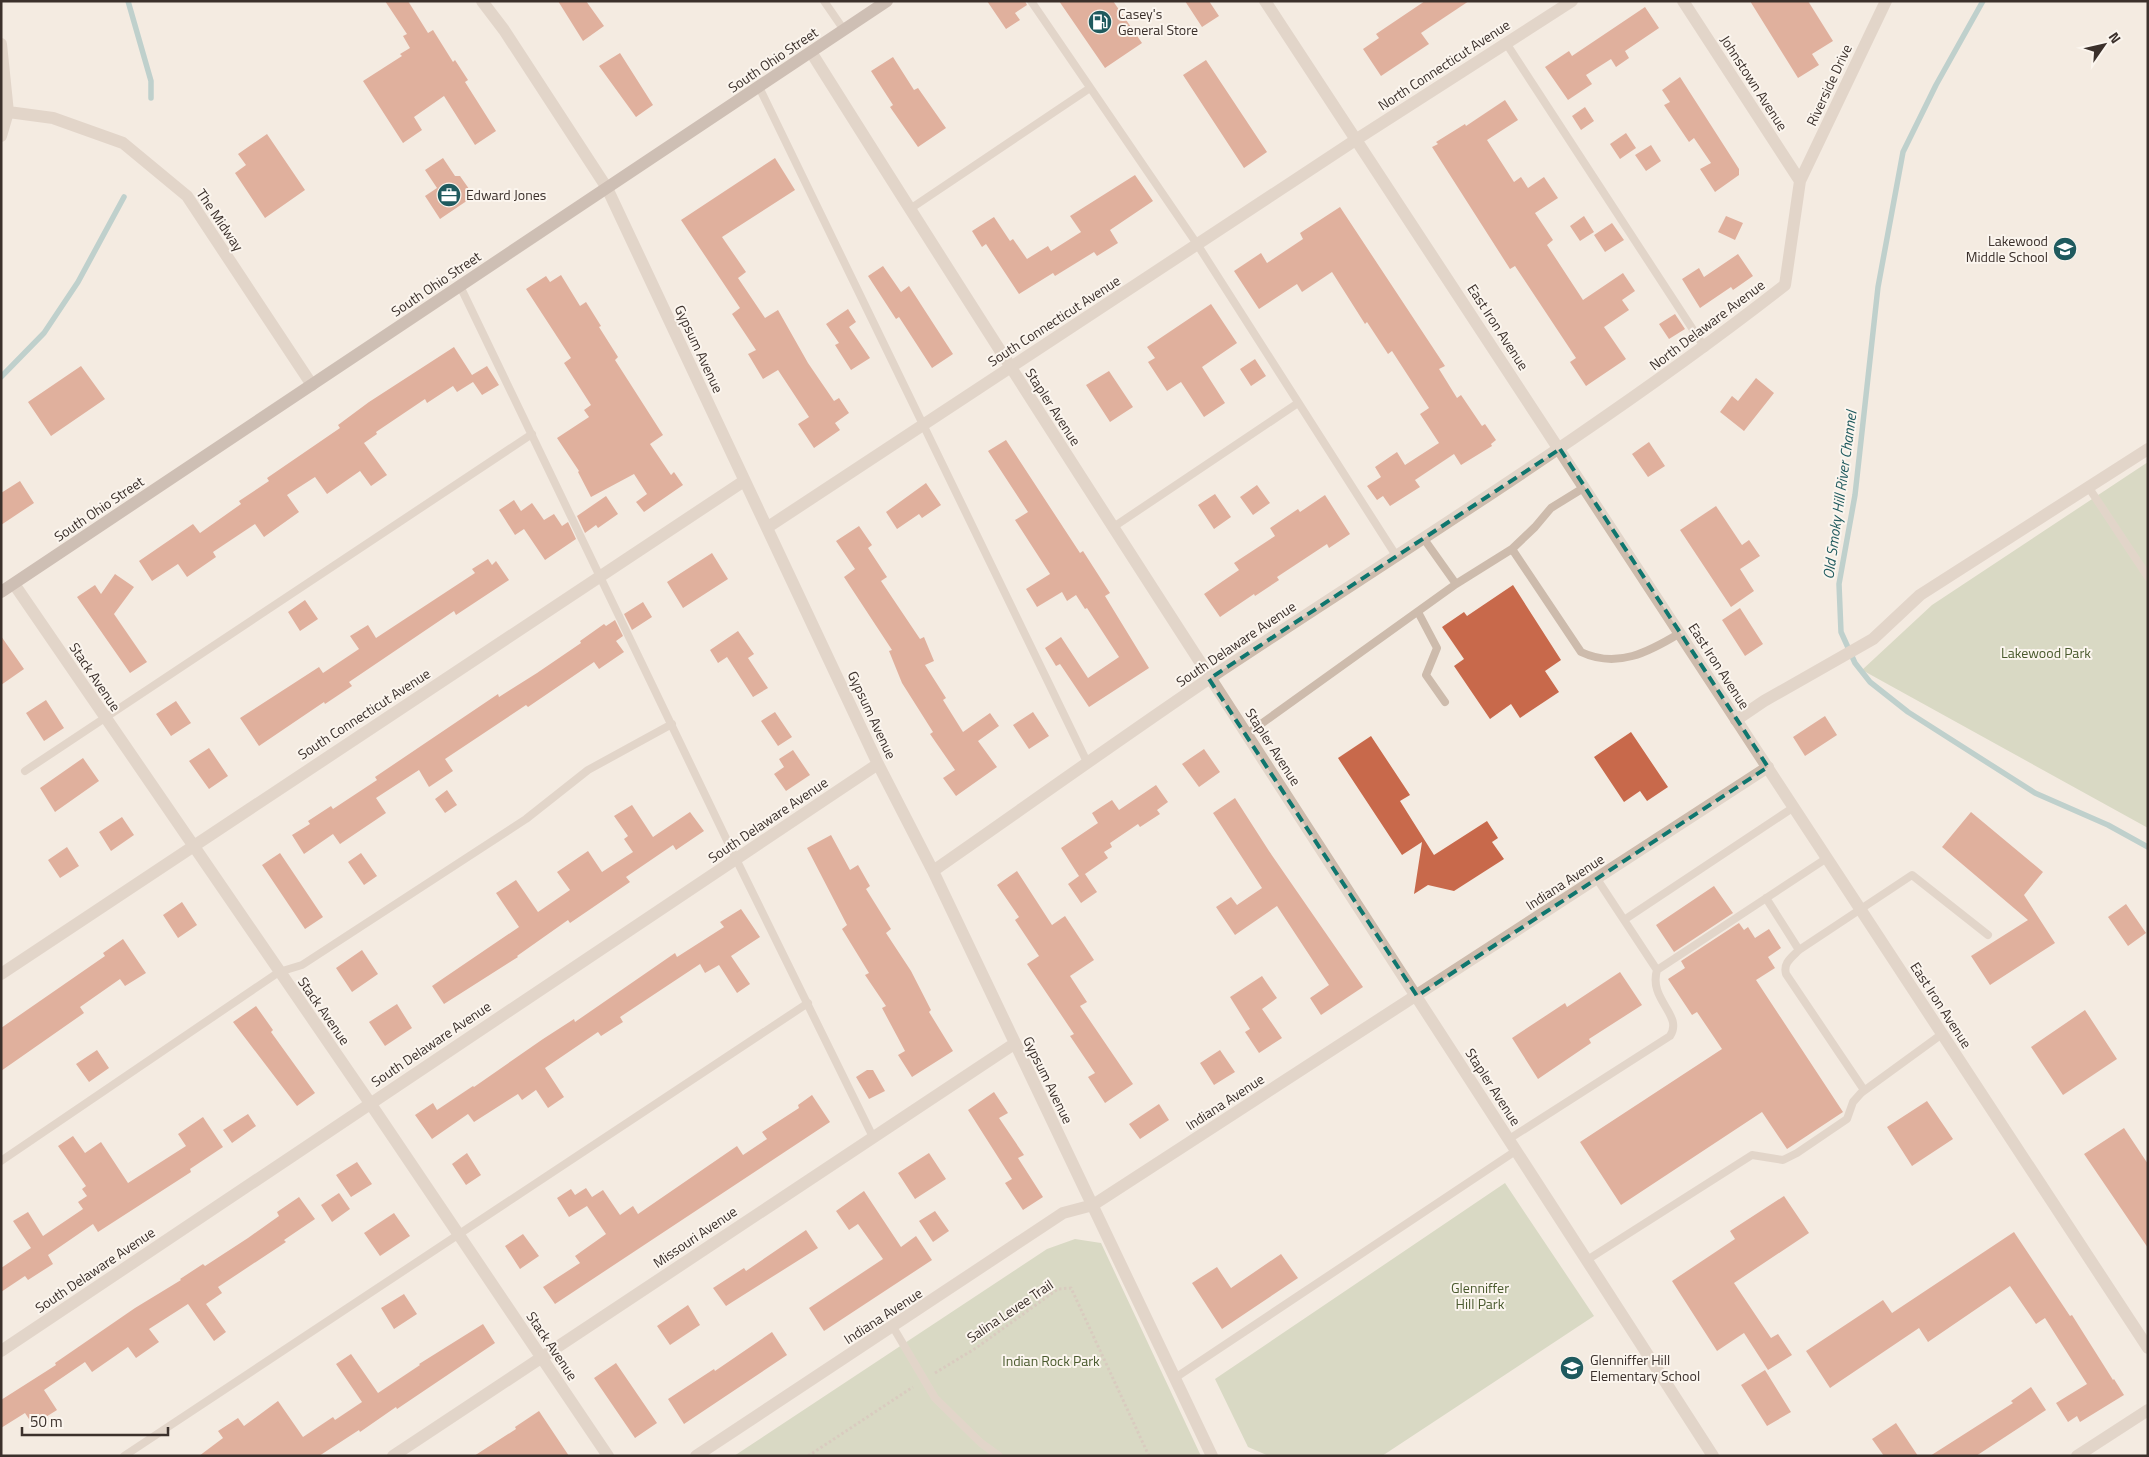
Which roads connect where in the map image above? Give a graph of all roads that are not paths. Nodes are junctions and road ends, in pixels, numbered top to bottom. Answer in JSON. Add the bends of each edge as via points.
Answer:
{"nodes":[{"id":1,"x":482,"y":1,"type":"edge"},
{"id":2,"x":824,"y":1,"type":"edge"},
{"id":3,"x":887,"y":1,"type":"edge"},
{"id":4,"x":1031,"y":1,"type":"edge"},
{"id":5,"x":1266,"y":1,"type":"edge"},
{"id":6,"x":1572,"y":1,"type":"edge"},
{"id":7,"x":1683,"y":1,"type":"edge"},
{"id":8,"x":1886,"y":1,"type":"edge"},
{"id":9,"x":844,"y":30,"type":"junction"},
{"id":10,"x":1,"y":44,"type":"edge"},
{"id":11,"x":1506,"y":44,"type":"junction"},
{"id":12,"x":811,"y":52,"type":"junction"},
{"id":13,"x":759,"y":87,"type":"junction"},
{"id":14,"x":1090,"y":88,"type":"junction"},
{"id":15,"x":5,"y":111,"type":"edge"},
{"id":16,"x":1,"y":136,"type":"edge"},
{"id":17,"x":1357,"y":139,"type":"junction"},
{"id":18,"x":1800,"y":181,"type":"junction"},
{"id":19,"x":607,"y":188,"type":"junction"},
{"id":20,"x":910,"y":209,"type":"junction"},
{"id":21,"x":1196,"y":244,"type":"junction"},
{"id":22,"x":460,"y":286,"type":"junction"},
{"id":23,"x":1705,"y":348,"type":"junction"},
{"id":24,"x":1010,"y":368,"type":"junction"},
{"id":25,"x":312,"y":385,"type":"junction"},
{"id":26,"x":1298,"y":403,"type":"junction"},
{"id":27,"x":923,"y":425,"type":"junction"},
{"id":28,"x":532,"y":434,"type":"junction"},
{"id":29,"x":1560,"y":449,"type":"junction"},
{"id":30,"x":2148,"y":449,"type":"edge"},
{"id":31,"x":744,"y":481,"type":"junction"},
{"id":32,"x":1585,"y":487,"type":"junction"},
{"id":33,"x":2089,"y":488,"type":"junction"},
{"id":34,"x":768,"y":527,"type":"junction"},
{"id":35,"x":1112,"y":528,"type":"junction"},
{"id":36,"x":1424,"y":539,"type":"junction"},
{"id":37,"x":1512,"y":549,"type":"junction"},
{"id":38,"x":1397,"y":557,"type":"junction"},
{"id":39,"x":601,"y":576,"type":"junction"},
{"id":40,"x":2148,"y":577,"type":"edge"},
{"id":41,"x":14,"y":584,"type":"junction"},
{"id":42,"x":1456,"y":584,"type":"junction"},
{"id":43,"x":1,"y":592,"type":"edge"},
{"id":44,"x":1418,"y":612,"type":"junction"},
{"id":45,"x":1680,"y":633,"type":"junction"},
{"id":46,"x":1209,"y":679,"type":"junction"},
{"id":47,"x":1445,"y":702,"type":"dead end"},
{"id":48,"x":104,"y":717,"type":"junction"},
{"id":49,"x":1736,"y":720,"type":"junction"},
{"id":50,"x":672,"y":724,"type":"junction"},
{"id":51,"x":1247,"y":734,"type":"junction"},
{"id":52,"x":878,"y":764,"type":"junction"},
{"id":53,"x":1088,"y":764,"type":"junction"},
{"id":54,"x":1768,"y":767,"type":"junction"},
{"id":55,"x":25,"y":771,"type":"dead end"},
{"id":56,"x":1794,"y":806,"type":"junction"},
{"id":57,"x":192,"y":846,"type":"junction"},
{"id":58,"x":1827,"y":858,"type":"junction"},
{"id":59,"x":736,"y":859,"type":"junction"},
{"id":60,"x":933,"y":871,"type":"junction"},
{"id":61,"x":1597,"y":879,"type":"junction"},
{"id":62,"x":1766,"y":898,"type":"junction"},
{"id":63,"x":1860,"y":909,"type":"junction"},
{"id":64,"x":1624,"y":920,"type":"junction"},
{"id":65,"x":1988,"y":935,"type":"dead end"},
{"id":66,"x":1799,"y":950,"type":"junction"},
{"id":67,"x":1657,"y":970,"type":"junction"},
{"id":68,"x":280,"y":972,"type":"junction"},
{"id":69,"x":1,"y":974,"type":"edge"},
{"id":70,"x":1418,"y":996,"type":"junction"},
{"id":71,"x":808,"y":1004,"type":"junction"},
{"id":72,"x":1942,"y":1034,"type":"junction"},
{"id":73,"x":1014,"y":1044,"type":"junction"},
{"id":74,"x":1864,"y":1090,"type":"junction"},
{"id":75,"x":370,"y":1103,"type":"junction"},
{"id":76,"x":873,"y":1137,"type":"junction"},
{"id":77,"x":1509,"y":1139,"type":"junction"},
{"id":78,"x":1517,"y":1150,"type":"junction"},
{"id":79,"x":1,"y":1161,"type":"edge"},
{"id":80,"x":1093,"y":1205,"type":"junction"},
{"id":81,"x":458,"y":1234,"type":"junction"},
{"id":82,"x":1587,"y":1260,"type":"junction"},
{"id":83,"x":893,"y":1327,"type":"junction"},
{"id":84,"x":2148,"y":1348,"type":"edge"},
{"id":85,"x":1,"y":1351,"type":"edge"},
{"id":86,"x":541,"y":1357,"type":"junction"},
{"id":87,"x":1175,"y":1378,"type":"junction"},
{"id":88,"x":2148,"y":1410,"type":"edge"},
{"id":89,"x":124,"y":1456,"type":"edge"},
{"id":90,"x":392,"y":1456,"type":"edge"},
{"id":91,"x":608,"y":1456,"type":"edge"},
{"id":92,"x":696,"y":1456,"type":"edge"},
{"id":93,"x":999,"y":1456,"type":"edge"},
{"id":94,"x":1212,"y":1456,"type":"edge"},
{"id":95,"x":1713,"y":1456,"type":"edge"},
{"id":96,"x":2077,"y":1456,"type":"edge"}],
"edges":[{"from":1,"to":19,"type":"street","name":"Gypsum Avenue"},
{"from":2,"to":9,"type":"lane"},
{"from":3,"to":9,"type":"main road","name":"South Ohio Street"},
{"from":4,"to":14,"type":"lane"},
{"from":5,"to":17,"type":"street","name":"East Iron Avenue"},
{"from":6,"to":11,"type":"street","name":"North Connecticut Avenue"},
{"from":7,"to":18,"type":"street","name":"Johnstown Avenue"},
{"from":8,"to":18,"type":"street","name":"Riverside Drive"},
{"from":9,"to":12,"type":"main road","name":"South Ohio Street"},
{"from":10,"to":15,"type":"street"},
{"from":11,"to":17,"type":"street","name":"North Connecticut Avenue"},
{"from":11,"to":23,"type":"lane"},
{"from":12,"to":13,"type":"main road","name":"South Ohio Street"},
{"from":12,"to":20,"type":"street","name":"Stapler Avenue"},
{"from":13,"to":19,"type":"main road","name":"South Ohio Street"},
{"from":13,"to":27,"type":"lane"},
{"from":14,"to":20,"type":"lane"},
{"from":14,"to":21,"type":"lane"},
{"from":15,"to":16,"type":"street"},
{"from":15,"to":25,"type":"street","name":"The Midway","via":[[53,118],[123,143],[187,196]]},
{"from":17,"to":21,"type":"street","name":"South Connecticut Avenue"},
{"from":17,"to":29,"type":"street","name":"East Iron Avenue"},
{"from":18,"to":23,"type":"street","name":"North Delaware Avenue","via":[[1785,285]]},
{"from":19,"to":22,"type":"main road","name":"South Ohio Street"},
{"from":19,"to":31,"type":"street","name":"Gypsum Avenue"},
{"from":20,"to":24,"type":"street","name":"Stapler Avenue"},
{"from":21,"to":24,"type":"street","name":"South Connecticut Avenue"},
{"from":21,"to":26,"type":"lane"},
{"from":22,"to":25,"type":"main road","name":"South Ohio Street"},
{"from":22,"to":28,"type":"lane"},
{"from":23,"to":29,"type":"street","name":"North Delaware Avenue"},
{"from":24,"to":27,"type":"street","name":"South Connecticut Avenue"},
{"from":24,"to":35,"type":"street","name":"Stapler Avenue"},
{"from":25,"to":41,"type":"main road","name":"South Ohio Street"},
{"from":26,"to":35,"type":"lane"},
{"from":26,"to":38,"type":"lane"},
{"from":27,"to":34,"type":"street","name":"South Connecticut Avenue"},
{"from":27,"to":53,"type":"lane"},
{"from":28,"to":39,"type":"lane"},
{"from":28,"to":48,"type":"lane"},
{"from":29,"to":32,"type":"street","name":"East Iron Avenue"},
{"from":29,"to":36,"type":"street","name":"South Delaware Avenue"},
{"from":30,"to":33,"type":"street"},
{"from":31,"to":34,"type":"street","name":"Gypsum Avenue"},
{"from":31,"to":39,"type":"street","name":"South Connecticut Avenue"},
{"from":32,"to":37,"type":"lane","via":[[1551,508]]},
{"from":32,"to":45,"type":"street","name":"East Iron Avenue"},
{"from":33,"to":40,"type":"lane"},
{"from":33,"to":49,"type":"street","via":[[1920,595],[1873,639]]},
{"from":34,"to":52,"type":"street","name":"Gypsum Avenue"},
{"from":35,"to":46,"type":"street","name":"Stapler Avenue"},
{"from":36,"to":38,"type":"street","name":"South Delaware Avenue"},
{"from":36,"to":42,"type":"lane"},
{"from":37,"to":42,"type":"lane"},
{"from":37,"to":45,"type":"lane","via":[[1581,652],[1598,660],[1630,656],[1652,650]]},
{"from":38,"to":46,"type":"street","name":"South Delaware Avenue"},
{"from":39,"to":50,"type":"lane"},
{"from":39,"to":57,"type":"street","name":"South Connecticut Avenue"},
{"from":41,"to":43,"type":"main road","name":"South Ohio Street"},
{"from":41,"to":48,"type":"street","name":"Stack Avenue"},
{"from":42,"to":44,"type":"lane"},
{"from":44,"to":47,"type":"lane","via":[[1437,648],[1426,675]]},
{"from":44,"to":51,"type":"lane"},
{"from":45,"to":49,"type":"street","name":"East Iron Avenue"},
{"from":46,"to":51,"type":"street","name":"Stapler Avenue"},
{"from":46,"to":53,"type":"street","name":"South Delaware Avenue"},
{"from":48,"to":55,"type":"lane"},
{"from":48,"to":57,"type":"street","name":"Stack Avenue"},
{"from":49,"to":54,"type":"street","name":"East Iron Avenue"},
{"from":50,"to":59,"type":"lane"},
{"from":50,"to":68,"type":"lane","via":[[588,770],[526,819],[302,966]]},
{"from":51,"to":70,"type":"street","name":"Stapler Avenue"},
{"from":52,"to":59,"type":"street","name":"South Delaware Avenue"},
{"from":52,"to":60,"type":"street","name":"Gypsum Avenue"},
{"from":53,"to":60,"type":"street","name":"South Delaware Avenue"},
{"from":54,"to":56,"type":"street","name":"East Iron Avenue"},
{"from":54,"to":61,"type":"street","name":"Indiana Avenue"},
{"from":56,"to":58,"type":"street","name":"East Iron Avenue"},
{"from":56,"to":64,"type":"lane"},
{"from":57,"to":68,"type":"street","name":"Stack Avenue"},
{"from":57,"to":69,"type":"street","name":"South Connecticut Avenue"},
{"from":58,"to":62,"type":"lane"},
{"from":58,"to":63,"type":"street","name":"East Iron Avenue"},
{"from":59,"to":71,"type":"lane"},
{"from":59,"to":75,"type":"street","name":"South Delaware Avenue"},
{"from":60,"to":73,"type":"street","name":"Gypsum Avenue"},
{"from":61,"to":64,"type":"lane"},
{"from":61,"to":70,"type":"street","name":"Indiana Avenue"},
{"from":62,"to":66,"type":"lane"},
{"from":62,"to":67,"type":"lane"},
{"from":63,"to":65,"type":"lane","via":[[1912,875]]},
{"from":63,"to":66,"type":"lane"},
{"from":63,"to":72,"type":"street","name":"East Iron Avenue"},
{"from":64,"to":67,"type":"lane"},
{"from":66,"to":74,"type":"lane","via":[[1788,960],[1786,974]]},
{"from":67,"to":77,"type":"lane","via":[[1654,980],[1658,995],[1675,1023],[1670,1036]]},
{"from":68,"to":75,"type":"street","name":"Stack Avenue"},
{"from":68,"to":79,"type":"lane"},
{"from":70,"to":77,"type":"street","name":"Stapler Avenue"},
{"from":70,"to":80,"type":"street","name":"Indiana Avenue"},
{"from":71,"to":76,"type":"lane"},
{"from":71,"to":81,"type":"lane"},
{"from":72,"to":74,"type":"lane"},
{"from":72,"to":84,"type":"street","name":"East Iron Avenue"},
{"from":73,"to":76,"type":"street","name":"Missouri Avenue"},
{"from":73,"to":80,"type":"street","name":"Gypsum Avenue"},
{"from":74,"to":82,"type":"lane","via":[[1853,1102],[1847,1119],[1797,1153],[1783,1160],[1752,1155]]},
{"from":75,"to":81,"type":"street","name":"Stack Avenue"},
{"from":75,"to":85,"type":"street","name":"South Delaware Avenue"},
{"from":76,"to":86,"type":"street","name":"Missouri Avenue"},
{"from":77,"to":78,"type":"street","name":"Stapler Avenue"},
{"from":78,"to":82,"type":"street","name":"Stapler Avenue"},
{"from":78,"to":87,"type":"lane"},
{"from":80,"to":83,"type":"street","name":"Indiana Avenue","via":[[1064,1213]]},
{"from":80,"to":87,"type":"street","name":"Gypsum Avenue"},
{"from":81,"to":86,"type":"street","name":"Stack Avenue"},
{"from":81,"to":89,"type":"lane"},
{"from":82,"to":95,"type":"street","name":"Stapler Avenue"},
{"from":83,"to":92,"type":"street","name":"Indiana Avenue"},
{"from":83,"to":93,"type":"lane","via":[[935,1398]]},
{"from":86,"to":90,"type":"street","name":"Missouri Avenue"},
{"from":86,"to":91,"type":"street","name":"Stack Avenue"},
{"from":87,"to":94,"type":"street","name":"Gypsum Avenue"},
{"from":88,"to":96,"type":"street"}]}
